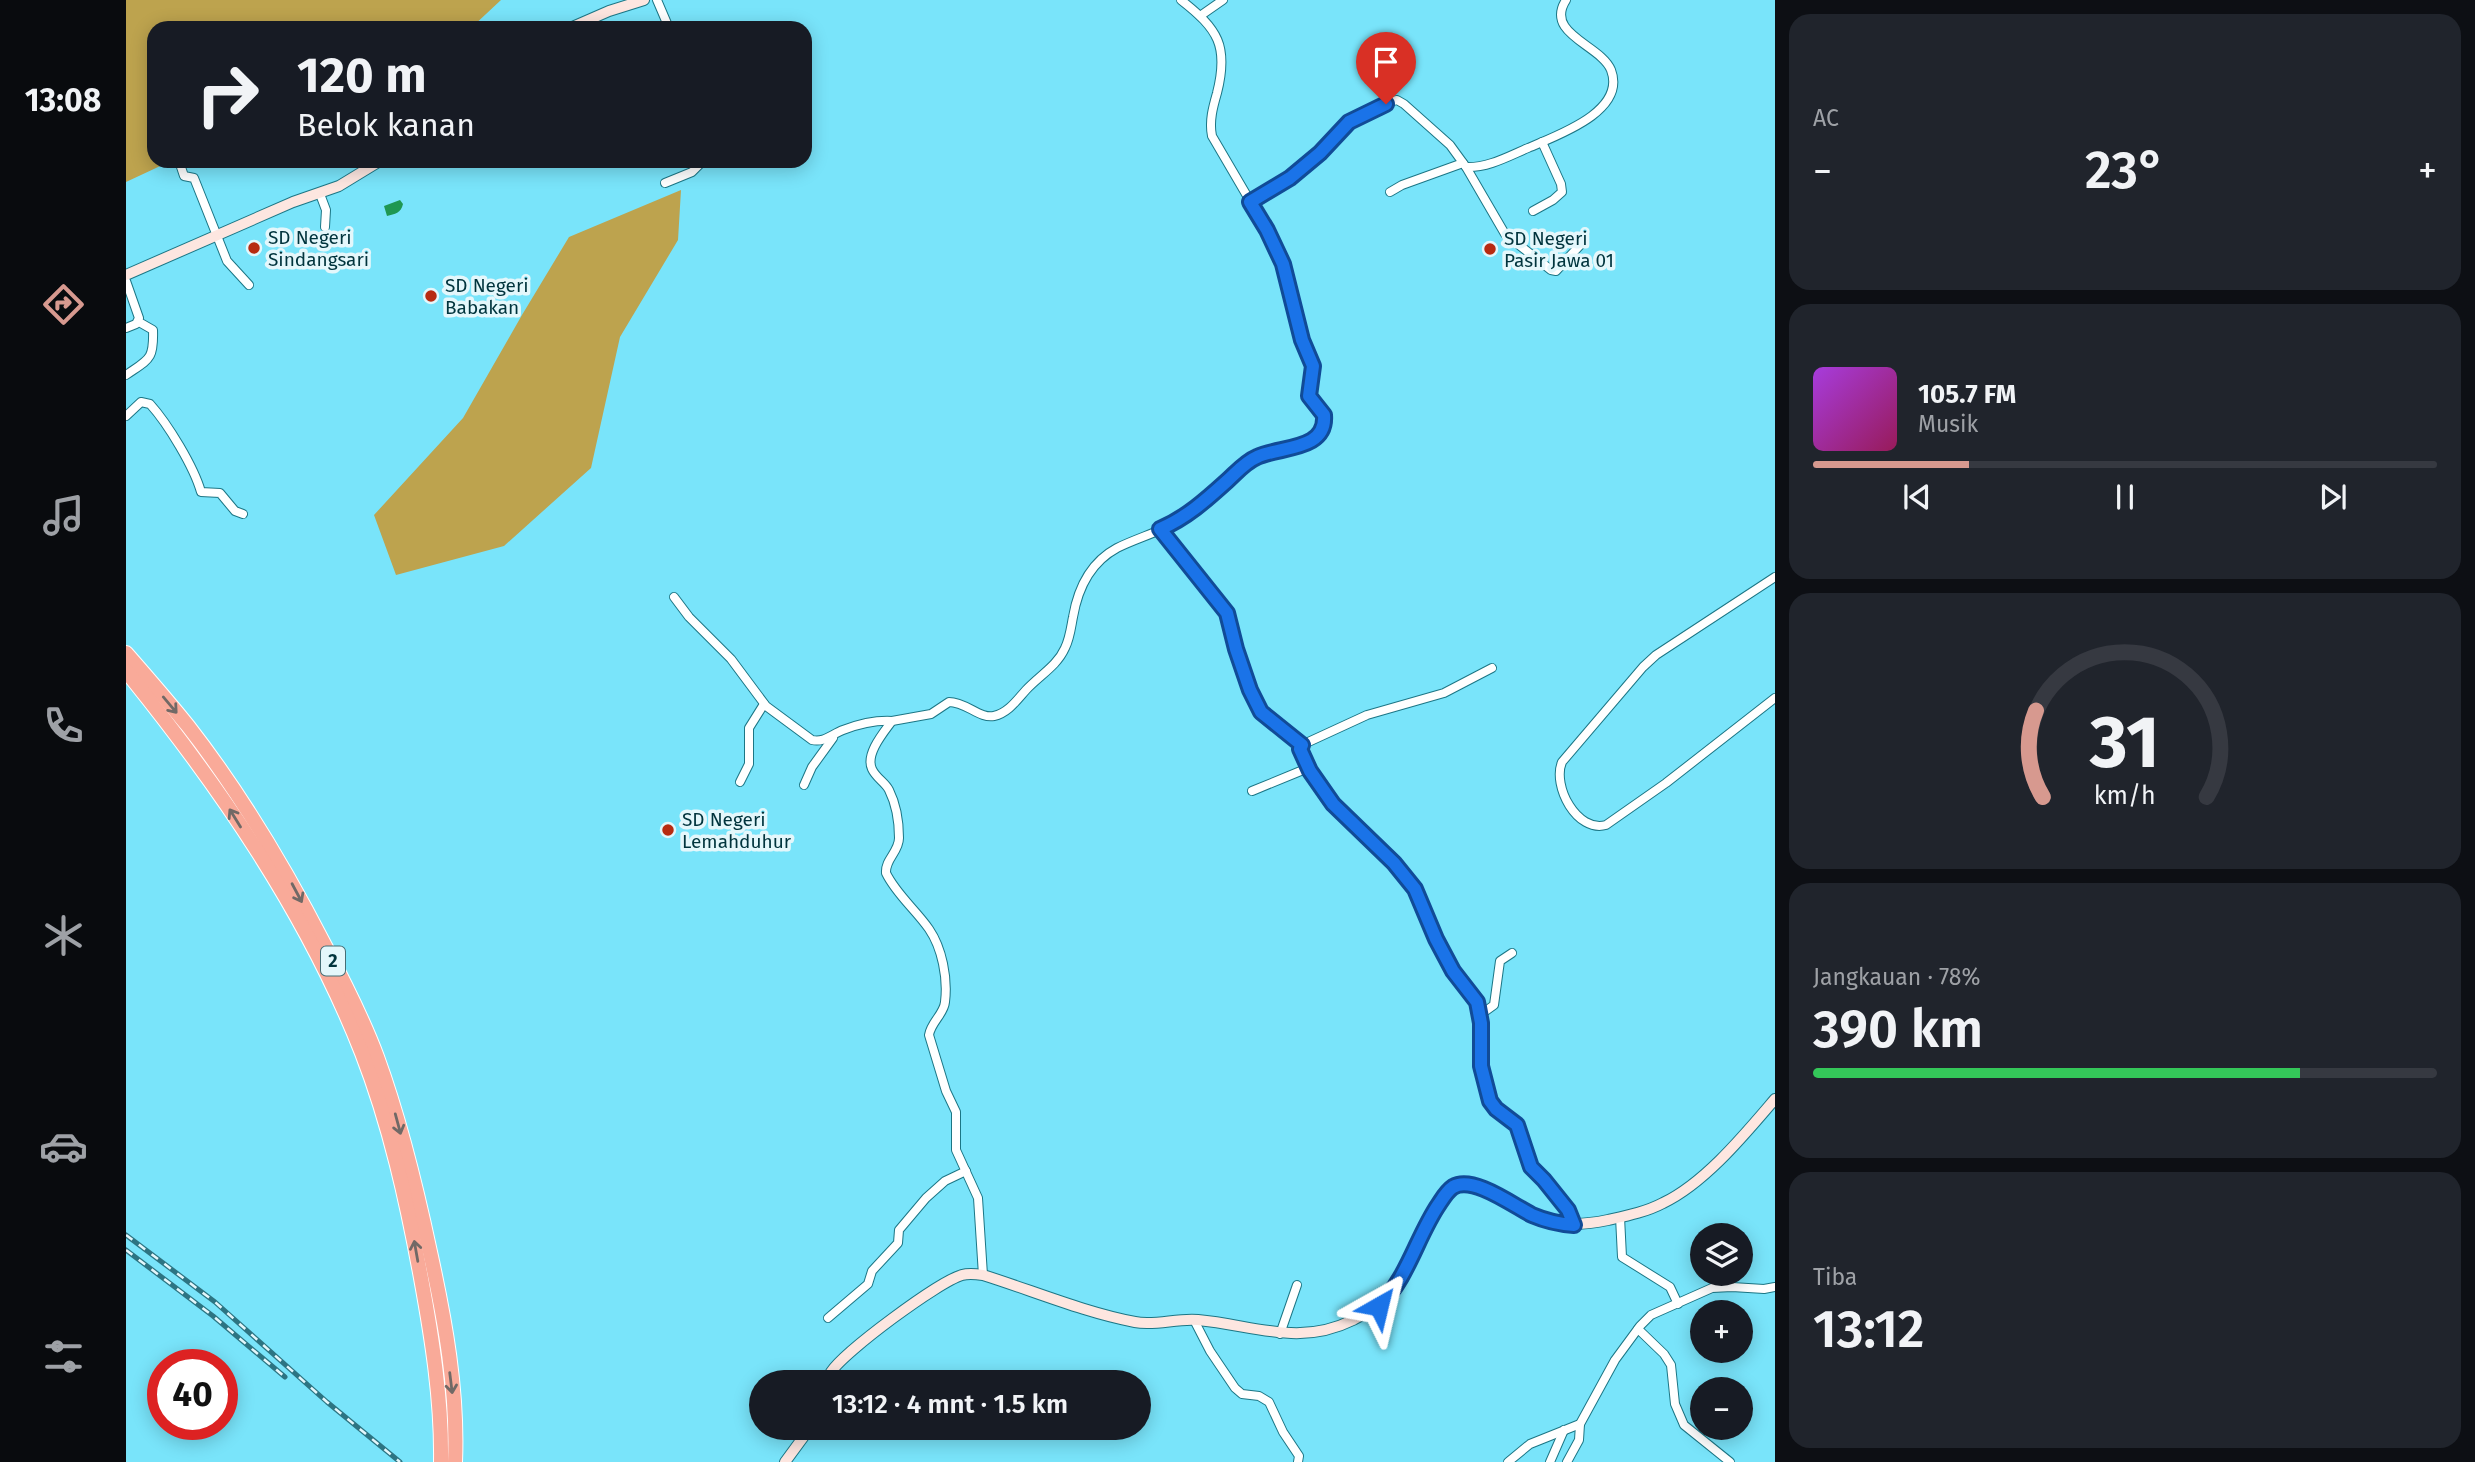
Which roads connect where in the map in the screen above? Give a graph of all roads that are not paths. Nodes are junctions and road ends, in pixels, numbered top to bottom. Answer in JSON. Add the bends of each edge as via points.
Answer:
{"nodes":[{"id":1,"x":643,"y":0,"type":"edge"},
{"id":2,"x":657,"y":0,"type":"edge"},
{"id":3,"x":1181,"y":0,"type":"edge"},
{"id":4,"x":1223,"y":0,"type":"edge"},
{"id":5,"x":1566,"y":0,"type":"edge"},
{"id":6,"x":1200,"y":16,"type":"junction"},
{"id":7,"x":586,"y":21,"type":"edge"},
{"id":8,"x":666,"y":21,"type":"edge"},
{"id":9,"x":1542,"y":142,"type":"junction"},
{"id":10,"x":1464,"y":165,"type":"junction"},
{"id":11,"x":181,"y":168,"type":"edge"},
{"id":12,"x":369,"y":168,"type":"edge"},
{"id":13,"x":696,"y":168,"type":"edge"},
{"id":14,"x":664,"y":183,"type":"dead end"},
{"id":15,"x":1390,"y":192,"type":"dead end"},
{"id":16,"x":320,"y":194,"type":"junction"},
{"id":17,"x":1250,"y":202,"type":"junction"},
{"id":18,"x":1533,"y":211,"type":"dead end"},
{"id":19,"x":325,"y":227,"type":"dead end"},
{"id":20,"x":217,"y":235,"type":"junction"},
{"id":21,"x":1583,"y":242,"type":"dead end"},
{"id":22,"x":126,"y":275,"type":"edge"},
{"id":23,"x":126,"y":281,"type":"edge"},
{"id":24,"x":249,"y":285,"type":"dead end"},
{"id":25,"x":139,"y":321,"type":"junction"},
{"id":26,"x":126,"y":328,"type":"edge"},
{"id":27,"x":126,"y":375,"type":"edge"},
{"id":28,"x":126,"y":416,"type":"edge"},
{"id":29,"x":243,"y":514,"type":"dead end"},
{"id":30,"x":1160,"y":529,"type":"junction"},
{"id":31,"x":1775,"y":577,"type":"edge"},
{"id":32,"x":674,"y":597,"type":"dead end"},
{"id":33,"x":126,"y":653,"type":"edge"},
{"id":34,"x":1492,"y":668,"type":"dead end"},
{"id":35,"x":126,"y":671,"type":"edge"},
{"id":36,"x":1775,"y":698,"type":"edge"},
{"id":37,"x":764,"y":704,"type":"junction"},
{"id":38,"x":892,"y":721,"type":"junction"},
{"id":39,"x":837,"y":733,"type":"junction"},
{"id":40,"x":1302,"y":745,"type":"junction"},
{"id":41,"x":1308,"y":768,"type":"junction"},
{"id":42,"x":740,"y":782,"type":"dead end"},
{"id":43,"x":804,"y":785,"type":"dead end"},
{"id":44,"x":1252,"y":791,"type":"dead end"},
{"id":45,"x":1512,"y":953,"type":"dead end"},
{"id":46,"x":1480,"y":1015,"type":"junction"},
{"id":47,"x":1774,"y":1101,"type":"edge"},
{"id":48,"x":966,"y":1171,"type":"junction"},
{"id":49,"x":1620,"y":1217,"type":"junction"},
{"id":50,"x":1574,"y":1225,"type":"junction"},
{"id":51,"x":983,"y":1275,"type":"junction"},
{"id":52,"x":1297,"y":1285,"type":"dead end"},
{"id":53,"x":1775,"y":1287,"type":"edge"},
{"id":54,"x":1678,"y":1304,"type":"junction"},
{"id":55,"x":828,"y":1318,"type":"dead end"},
{"id":56,"x":1194,"y":1320,"type":"junction"},
{"id":57,"x":1637,"y":1329,"type":"junction"},
{"id":58,"x":1280,"y":1334,"type":"junction"},
{"id":59,"x":834,"y":1370,"type":"edge"},
{"id":60,"x":1580,"y":1424,"type":"junction"},
{"id":61,"x":1564,"y":1430,"type":"junction"},
{"id":62,"x":801,"y":1440,"type":"edge"},
{"id":63,"x":1298,"y":1459,"type":"edge"},
{"id":64,"x":441,"y":1462,"type":"edge"},
{"id":65,"x":455,"y":1462,"type":"edge"},
{"id":66,"x":785,"y":1462,"type":"edge"},
{"id":67,"x":1310,"y":1462,"type":"edge"},
{"id":68,"x":1508,"y":1462,"type":"edge"},
{"id":69,"x":1550,"y":1462,"type":"edge"},
{"id":70,"x":1567,"y":1462,"type":"edge"},
{"id":71,"x":1731,"y":1462,"type":"edge"}],
"edges":[{"from":1,"to":7,"type":"street"},
{"from":2,"to":8,"type":"street"},
{"from":3,"to":6,"type":"street"},
{"from":4,"to":6,"type":"street"},
{"from":5,"to":9,"type":"street","via":[[1561,13],[1564,24],[1608,65],[1611,90],[1587,119]]},
{"from":6,"to":17,"type":"street","via":[[1214,30],[1222,54],[1211,117],[1213,136]]},
{"from":9,"to":10,"type":"street","via":[[1489,164]]},
{"from":9,"to":18,"type":"street","via":[[1563,188],[1560,196]]},
{"from":10,"to":15,"type":"street"},
{"from":10,"to":17,"type":"street","via":[[1450,145],[1398,100],[1349,122],[1290,178]]},
{"from":10,"to":21,"type":"street","via":[[1505,234],[1551,270],[1556,271]]},
{"from":11,"to":20,"type":"street","via":[[184,176],[194,178]]},
{"from":12,"to":16,"type":"street"},
{"from":13,"to":14,"type":"street"},
{"from":16,"to":19,"type":"street","via":[[326,210]]},
{"from":16,"to":20,"type":"street"},
{"from":17,"to":30,"type":"street","via":[[1283,264],[1313,366],[1309,396],[1324,415],[1324,426],[1306,443],[1255,457],[1189,513]]},
{"from":20,"to":22,"type":"street"},
{"from":20,"to":24,"type":"street","via":[[228,261]]},
{"from":23,"to":25,"type":"street"},
{"from":25,"to":26,"type":"street"},
{"from":25,"to":27,"type":"street","via":[[153,331],[153,349],[149,358]]},
{"from":28,"to":29,"type":"street","via":[[141,402],[150,404],[197,478],[201,492],[220,493]]},
{"from":30,"to":38,"type":"street","via":[[1098,561],[1076,604],[1062,655],[1012,706],[988,716],[949,702],[931,714]]},
{"from":30,"to":40,"type":"street","via":[[1227,613],[1239,659],[1261,712]]},
{"from":31,"to":36,"type":"street","via":[[1643,667],[1562,762],[1563,792],[1588,825],[1606,825]]},
{"from":32,"to":37,"type":"street","via":[[731,659]]},
{"from":33,"to":65,"type":"highway","number":"2","one_way":true,"via":[[188,726],[293,884],[376,1055],[423,1220],[443,1315]]},
{"from":34,"to":40,"type":"street","via":[[1444,693],[1367,715]]},
{"from":64,"to":35,"type":"highway","number":"2","one_way":true,"via":[[428,1318],[410,1219],[361,1052],[281,890],[221,796]]},
{"from":37,"to":39,"type":"street","via":[[816,742]]},
{"from":37,"to":42,"type":"street","via":[[749,729],[749,764]]},
{"from":38,"to":39,"type":"street","via":[[871,721]]},
{"from":38,"to":48,"type":"street","via":[[871,760],[872,769],[889,789],[898,824],[899,842],[886,873],[928,928],[941,958],[945,1001],[929,1035],[956,1112],[955,1147]]},
{"from":39,"to":43,"type":"street"},
{"from":40,"to":41,"type":"street"},
{"from":41,"to":44,"type":"street"},
{"from":41,"to":46,"type":"street","via":[[1337,808],[1410,882]]},
{"from":45,"to":46,"type":"street","via":[[1500,961],[1494,1005]]},
{"from":46,"to":50,"type":"street","via":[[1481,1066],[1490,1101],[1517,1125],[1531,1167],[1568,1210]]},
{"from":47,"to":49,"type":"street","via":[[1685,1189],[1663,1203]]},
{"from":48,"to":51,"type":"street","via":[[978,1198]]},
{"from":48,"to":55,"type":"street","via":[[926,1198],[900,1230],[898,1243],[872,1271],[868,1284]]},
{"from":49,"to":50,"type":"street"},
{"from":49,"to":54,"type":"street","via":[[1622,1257],[1670,1287]]},
{"from":50,"to":58,"type":"street","via":[[1533,1215],[1484,1189],[1456,1185],[1436,1208],[1397,1283],[1379,1306],[1327,1331]]},
{"from":51,"to":56,"type":"street","via":[[1137,1323]]},
{"from":51,"to":59,"type":"street","via":[[962,1275],[929,1293]]},
{"from":52,"to":58,"type":"street"},
{"from":53,"to":54,"type":"street","via":[[1712,1288]]},
{"from":54,"to":57,"type":"street","via":[[1658,1311]]},
{"from":56,"to":58,"type":"street"},
{"from":56,"to":63,"type":"street","via":[[1235,1388],[1269,1402]]},
{"from":57,"to":60,"type":"street"},
{"from":57,"to":71,"type":"street","via":[[1671,1366],[1675,1404],[1684,1425]]},
{"from":60,"to":61,"type":"street"},
{"from":60,"to":70,"type":"street","via":[[1579,1440]]},
{"from":61,"to":68,"type":"street","via":[[1530,1444]]},
{"from":61,"to":69,"type":"street"},
{"from":62,"to":66,"type":"street"},
{"from":63,"to":67,"type":"street"}]}
